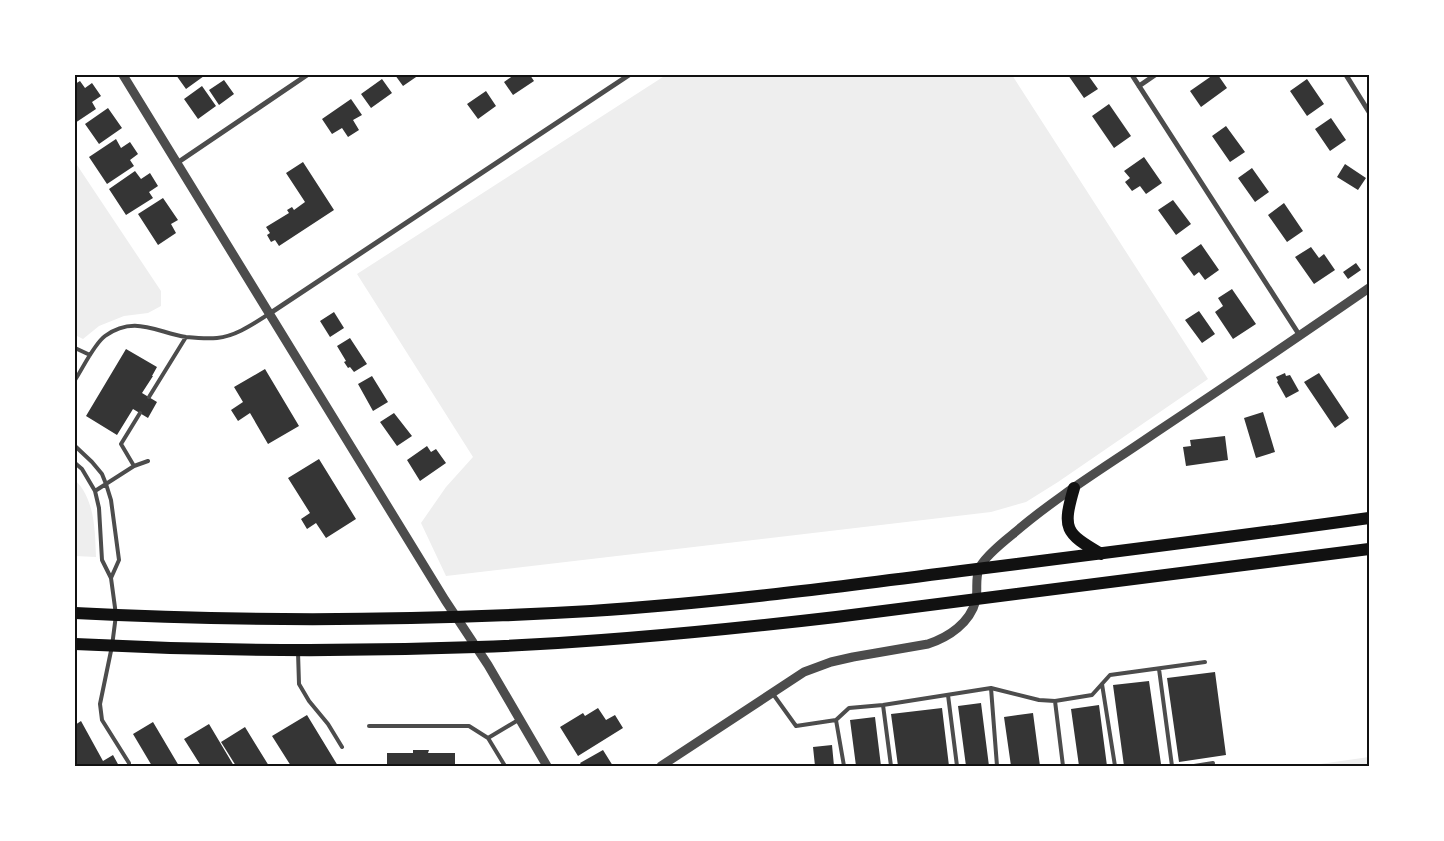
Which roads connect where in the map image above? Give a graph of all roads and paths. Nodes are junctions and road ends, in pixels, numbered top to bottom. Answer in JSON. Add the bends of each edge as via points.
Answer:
{"nodes":[{"id":1,"x":123,"y":75,"type":"edge"},
{"id":2,"x":307,"y":75,"type":"edge"},
{"id":3,"x":629,"y":75,"type":"edge"},
{"id":4,"x":1132,"y":75,"type":"edge"},
{"id":5,"x":1155,"y":75,"type":"edge"},
{"id":6,"x":1346,"y":75,"type":"edge"},
{"id":7,"x":1138,"y":86,"type":"junction"},
{"id":8,"x":1369,"y":112,"type":"edge"},
{"id":9,"x":177,"y":163,"type":"junction"},
{"id":10,"x":1369,"y":288,"type":"edge"},
{"id":11,"x":269,"y":314,"type":"junction"},
{"id":12,"x":186,"y":336,"type":"junction"},
{"id":13,"x":1300,"y":336,"type":"junction"},
{"id":14,"x":75,"y":348,"type":"edge"},
{"id":15,"x":90,"y":356,"type":"junction"},
{"id":16,"x":75,"y":380,"type":"edge"},
{"id":17,"x":149,"y":397,"type":"dead end"},
{"id":18,"x":140,"y":413,"type":"dead end"},
{"id":19,"x":75,"y":446,"type":"edge"},
{"id":20,"x":148,"y":462,"type":"dead end"},
{"id":21,"x":75,"y":463,"type":"edge"},
{"id":22,"x":134,"y":466,"type":"junction"},
{"id":23,"x":106,"y":484,"type":"junction"},
{"id":24,"x":1074,"y":488,"type":"junction"},
{"id":25,"x":95,"y":490,"type":"junction"},
{"id":26,"x":1369,"y":518,"type":"edge"},
{"id":27,"x":1369,"y":549,"type":"edge"},
{"id":28,"x":1101,"y":554,"type":"junction"},
{"id":29,"x":978,"y":569,"type":"junction"},
{"id":30,"x":111,"y":578,"type":"junction"},
{"id":31,"x":976,"y":600,"type":"junction"},
{"id":32,"x":75,"y":613,"type":"edge"},
{"id":33,"x":116,"y":615,"type":"junction"},
{"id":34,"x":456,"y":617,"type":"junction"},
{"id":35,"x":75,"y":644,"type":"edge"},
{"id":36,"x":112,"y":646,"type":"junction"},
{"id":37,"x":476,"y":647,"type":"junction"},
{"id":38,"x":298,"y":650,"type":"junction"},
{"id":39,"x":1205,"y":662,"type":"dead end"},
{"id":40,"x":1159,"y":669,"type":"junction"},
{"id":41,"x":1102,"y":684,"type":"junction"},
{"id":42,"x":991,"y":688,"type":"junction"},
{"id":43,"x":771,"y":693,"type":"junction"},
{"id":44,"x":948,"y":695,"type":"junction"},
{"id":45,"x":1056,"y":702,"type":"junction"},
{"id":46,"x":883,"y":705,"type":"junction"},
{"id":47,"x":520,"y":719,"type":"junction"},
{"id":48,"x":836,"y":720,"type":"junction"},
{"id":49,"x":370,"y":726,"type":"dead end"},
{"id":50,"x":488,"y":738,"type":"junction"},
{"id":51,"x":342,"y":747,"type":"dead end"},
{"id":52,"x":129,"y":763,"type":"dead end"},
{"id":53,"x":1213,"y":763,"type":"dead end"},
{"id":54,"x":506,"y":766,"type":"edge"},
{"id":55,"x":546,"y":766,"type":"edge"},
{"id":56,"x":661,"y":766,"type":"edge"},
{"id":57,"x":844,"y":766,"type":"edge"},
{"id":58,"x":891,"y":766,"type":"edge"},
{"id":59,"x":957,"y":766,"type":"edge"},
{"id":60,"x":998,"y":766,"type":"edge"},
{"id":61,"x":1063,"y":766,"type":"edge"},
{"id":62,"x":1115,"y":766,"type":"edge"},
{"id":63,"x":1172,"y":766,"type":"edge"},
{"id":64,"x":1194,"y":766,"type":"edge"}],
"edges":[{"from":1,"to":9,"type":"street"},
{"from":2,"to":9,"type":"street"},
{"from":3,"to":11,"type":"street"},
{"from":4,"to":7,"type":"street"},
{"from":5,"to":7,"type":"street"},
{"from":6,"to":8,"type":"street"},
{"from":7,"to":13,"type":"street"},
{"from":9,"to":11,"type":"street"},
{"from":10,"to":13,"type":"street"},
{"from":11,"to":12,"type":"lane","via":[[233,334],[218,338]]},
{"from":11,"to":34,"type":"street"},
{"from":12,"to":15,"type":"lane","via":[[132,325],[103,337]]},
{"from":12,"to":17,"type":"lane"},
{"from":13,"to":24,"type":"street"},
{"from":14,"to":15,"type":"lane"},
{"from":15,"to":16,"type":"lane"},
{"from":18,"to":22,"type":"lane","via":[[121,444]]},
{"from":19,"to":23,"type":"lane","via":[[102,474]]},
{"from":20,"to":22,"type":"lane"},
{"from":21,"to":25,"type":"lane"},
{"from":22,"to":23,"type":"lane"},
{"from":23,"to":25,"type":"lane"},
{"from":23,"to":30,"type":"lane","via":[[119,560]]},
{"from":24,"to":28,"type":"highway","via":[[1067,513],[1069,530],[1078,541]]},
{"from":24,"to":29,"type":"street","via":[[1013,534]]},
{"from":25,"to":30,"type":"lane","via":[[102,560]]},
{"from":26,"to":28,"type":"highway"},
{"from":27,"to":31,"type":"highway"},
{"from":28,"to":29,"type":"highway"},
{"from":29,"to":31,"type":"street"},
{"from":29,"to":34,"type":"highway","via":[[736,598]]},
{"from":30,"to":33,"type":"lane"},
{"from":31,"to":37,"type":"highway","via":[[747,628]]},
{"from":31,"to":43,"type":"street","via":[[962,626],[940,640],[831,662],[804,672]]},
{"from":32,"to":33,"type":"highway"},
{"from":33,"to":34,"type":"highway","via":[[295,620]]},
{"from":33,"to":36,"type":"lane"},
{"from":34,"to":37,"type":"street"},
{"from":35,"to":36,"type":"highway"},
{"from":36,"to":38,"type":"highway"},
{"from":36,"to":52,"type":"lane","via":[[100,704],[102,720]]},
{"from":37,"to":38,"type":"highway"},
{"from":37,"to":47,"type":"street"},
{"from":38,"to":51,"type":"lane","via":[[299,684]]},
{"from":39,"to":40,"type":"lane"},
{"from":40,"to":41,"type":"lane","via":[[1110,675]]},
{"from":40,"to":63,"type":"lane"},
{"from":41,"to":45,"type":"lane","via":[[1092,695]]},
{"from":41,"to":62,"type":"lane"},
{"from":42,"to":44,"type":"lane"},
{"from":42,"to":45,"type":"lane"},
{"from":42,"to":60,"type":"lane"},
{"from":43,"to":48,"type":"lane","via":[[796,726]]},
{"from":43,"to":56,"type":"street"},
{"from":44,"to":46,"type":"lane"},
{"from":44,"to":59,"type":"lane"},
{"from":45,"to":61,"type":"lane"},
{"from":46,"to":48,"type":"lane","via":[[849,708]]},
{"from":46,"to":58,"type":"lane"},
{"from":47,"to":50,"type":"lane"},
{"from":47,"to":55,"type":"street"},
{"from":48,"to":57,"type":"lane"},
{"from":49,"to":50,"type":"lane","via":[[469,726]]},
{"from":50,"to":54,"type":"lane"},
{"from":53,"to":64,"type":"lane"}]}
